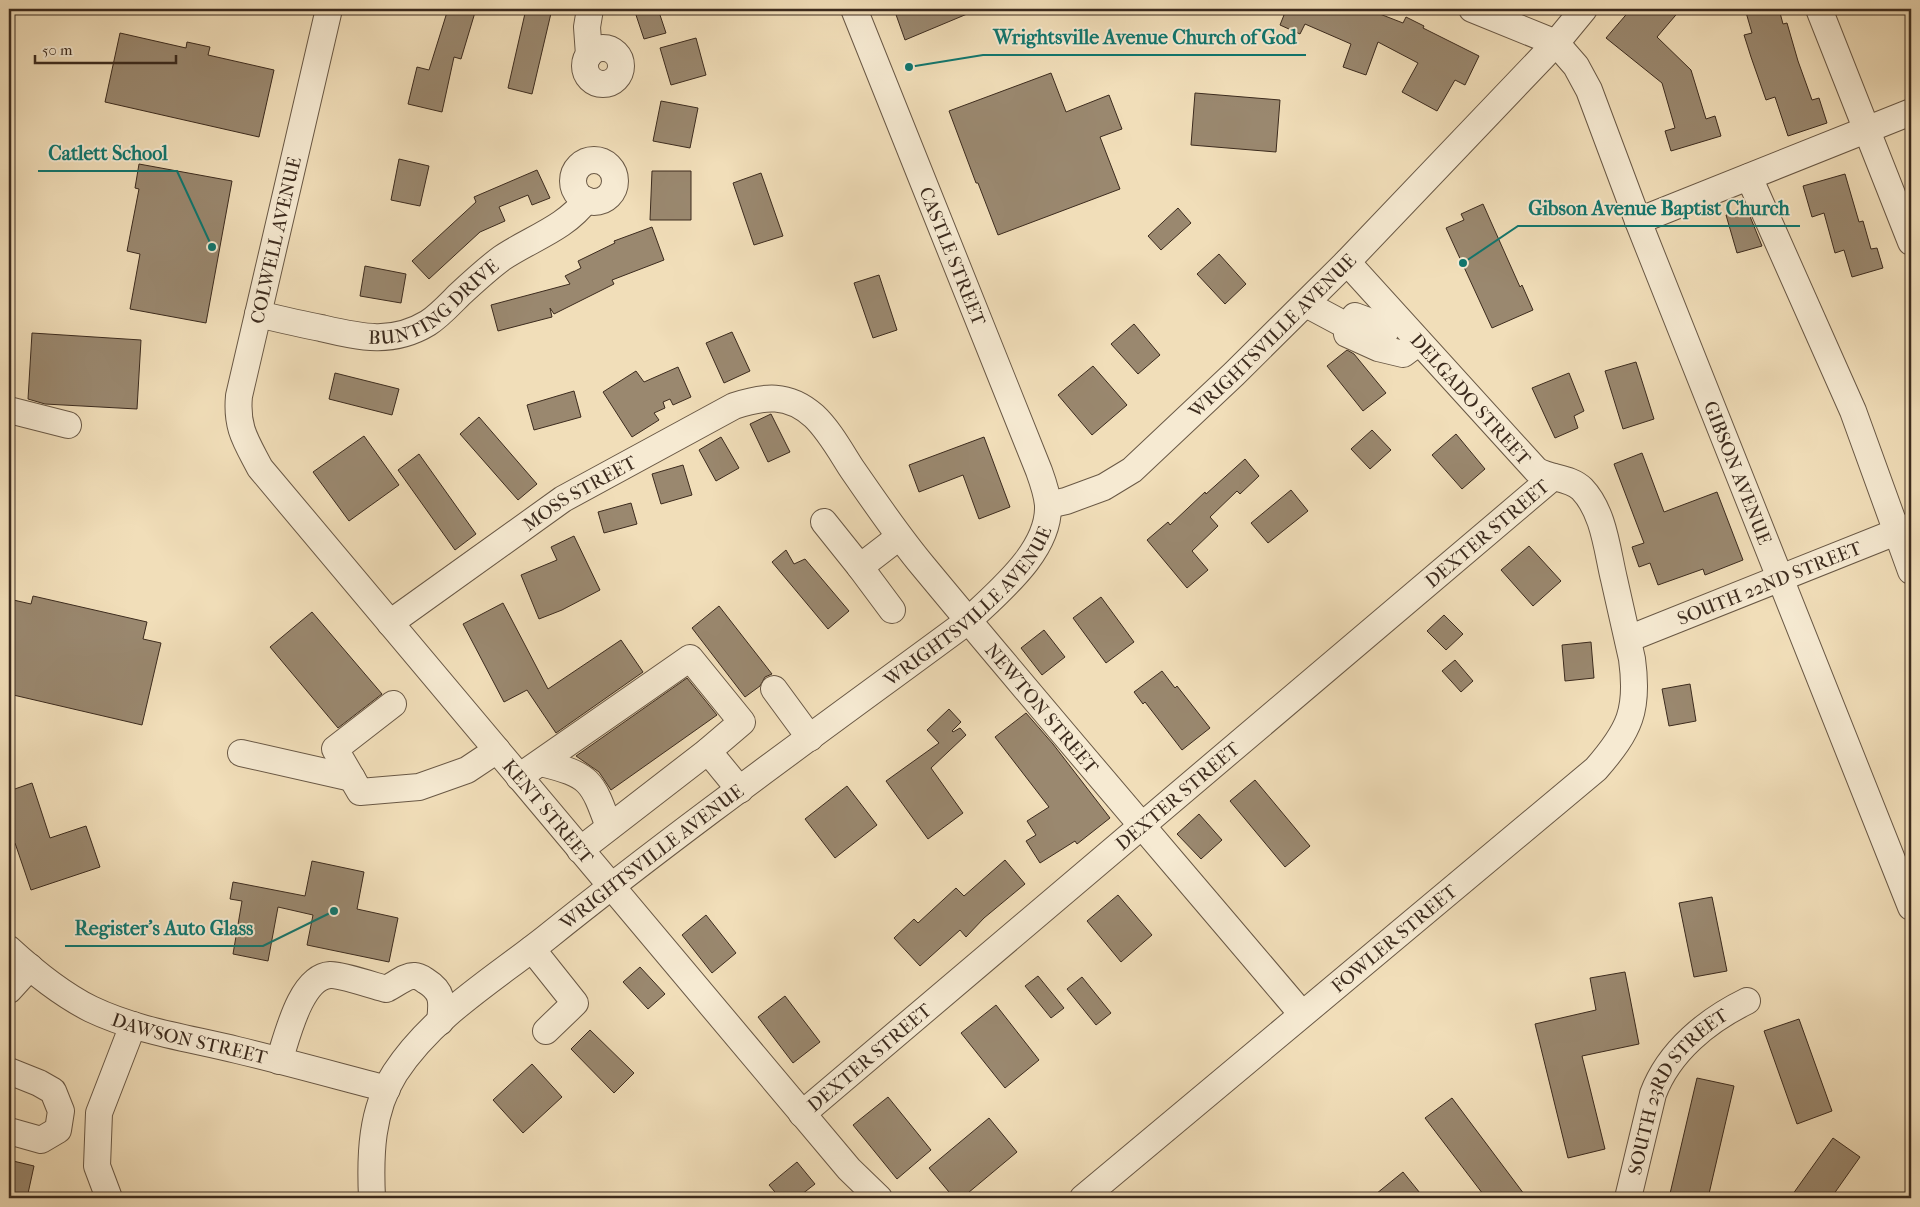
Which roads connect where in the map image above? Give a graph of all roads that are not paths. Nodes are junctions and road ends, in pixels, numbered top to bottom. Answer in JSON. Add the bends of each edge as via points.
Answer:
{"nodes":[{"id":1,"x":328,"y":9,"type":"edge"},
{"id":2,"x":590,"y":9,"type":"edge"},
{"id":3,"x":854,"y":9,"type":"edge"},
{"id":4,"x":1472,"y":9,"type":"edge"},
{"id":5,"x":1584,"y":9,"type":"edge"},
{"id":6,"x":1818,"y":9,"type":"edge"},
{"id":7,"x":1556,"y":43,"type":"junction"},
{"id":8,"x":588,"y":55,"type":"dead end"},
{"id":9,"x":1911,"y":112,"type":"edge"},
{"id":10,"x":1867,"y":130,"type":"junction"},
{"id":11,"x":1749,"y":176,"type":"junction"},
{"id":12,"x":586,"y":200,"type":"dead end"},
{"id":13,"x":1638,"y":221,"type":"junction"},
{"id":14,"x":1911,"y":242,"type":"edge"},
{"id":15,"x":1347,"y":262,"type":"junction"},
{"id":16,"x":1306,"y":304,"type":"junction"},
{"id":17,"x":258,"y":314,"type":"junction"},
{"id":18,"x":1387,"y":331,"type":"junction"},
{"id":19,"x":1419,"y":342,"type":"junction"},
{"id":20,"x":786,"y":400,"type":"joint"},
{"id":21,"x":9,"y":410,"type":"edge"},
{"id":22,"x":68,"y":425,"type":"dead end"},
{"id":23,"x":260,"y":468,"type":"joint"},
{"id":24,"x":1553,"y":477,"type":"junction"},
{"id":25,"x":1048,"y":505,"type":"junction"},
{"id":26,"x":824,"y":522,"type":"dead end"},
{"id":27,"x":1904,"y":529,"type":"edge"},
{"id":28,"x":899,"y":537,"type":"junction"},
{"id":29,"x":860,"y":567,"type":"junction"},
{"id":30,"x":1911,"y":570,"type":"edge"},
{"id":31,"x":1780,"y":578,"type":"junction"},
{"id":32,"x":892,"y":610,"type":"dead end"},
{"id":33,"x":968,"y":621,"type":"junction"},
{"id":34,"x":390,"y":623,"type":"junction"},
{"id":35,"x":1628,"y":639,"type":"junction"},
{"id":36,"x":774,"y":689,"type":"dead end"},
{"id":37,"x":393,"y":704,"type":"dead end"},
{"id":38,"x":810,"y":738,"type":"junction"},
{"id":39,"x":496,"y":750,"type":"junction"},
{"id":40,"x":708,"y":751,"type":"junction"},
{"id":41,"x":241,"y":753,"type":"dead end"},
{"id":42,"x":541,"y":762,"type":"junction"},
{"id":43,"x":519,"y":777,"type":"junction"},
{"id":44,"x":352,"y":778,"type":"junction"},
{"id":45,"x":740,"y":790,"type":"junction"},
{"id":46,"x":1142,"y":826,"type":"junction"},
{"id":47,"x":610,"y":827,"type":"junction"},
{"id":48,"x":580,"y":850,"type":"junction"},
{"id":49,"x":611,"y":886,"type":"junction"},
{"id":50,"x":1911,"y":907,"type":"edge"},
{"id":51,"x":9,"y":949,"type":"edge"},
{"id":52,"x":532,"y":949,"type":"junction"},
{"id":53,"x":30,"y":967,"type":"junction"},
{"id":54,"x":9,"y":990,"type":"edge"},
{"id":55,"x":1747,"y":1001,"type":"dead end"},
{"id":56,"x":1302,"y":1014,"type":"junction"},
{"id":57,"x":440,"y":1022,"type":"junction"},
{"id":58,"x":133,"y":1025,"type":"junction"},
{"id":59,"x":546,"y":1030,"type":"dead end"},
{"id":60,"x":279,"y":1061,"type":"junction"},
{"id":61,"x":9,"y":1071,"type":"edge"},
{"id":62,"x":387,"y":1089,"type":"junction"},
{"id":63,"x":802,"y":1114,"type":"junction"},
{"id":64,"x":9,"y":1131,"type":"edge"},
{"id":65,"x":109,"y":1198,"type":"edge"},
{"id":66,"x":372,"y":1198,"type":"edge"},
{"id":67,"x":879,"y":1198,"type":"edge"},
{"id":68,"x":1083,"y":1198,"type":"edge"},
{"id":69,"x":1628,"y":1198,"type":"edge"}],
"edges":[{"from":1,"to":17,"type":"street","name":"COLWELL AVENUE"},
{"from":2,"to":8,"type":"street"},
{"from":3,"to":25,"type":"street","name":"CASTLE STREET","via":[[1039,471]]},
{"from":4,"to":7,"type":"street"},
{"from":5,"to":7,"type":"street","name":"WRIGHTSVILLE AVENUE"},
{"from":6,"to":10,"type":"street"},
{"from":7,"to":13,"type":"street","name":"GIBSON AVENUE","via":[[1576,66],[1589,90]]},
{"from":7,"to":15,"type":"street","name":"WRIGHTSVILLE AVENUE"},
{"from":9,"to":10,"type":"street"},
{"from":10,"to":11,"type":"street"},
{"from":10,"to":14,"type":"street"},
{"from":11,"to":13,"type":"street"},
{"from":11,"to":27,"type":"street"},
{"from":12,"to":17,"type":"street","name":"BUNTING DRIVE","via":[[568,220],[504,257],[428,323],[410,332],[365,338]]},
{"from":13,"to":31,"type":"street","name":"GIBSON AVENUE"},
{"from":15,"to":16,"type":"street","name":"WRIGHTSVILLE AVENUE"},
{"from":15,"to":18,"type":"street","name":"DELGADO STREET"},
{"from":16,"to":18,"type":"street","via":[[1349,327],[1347,334]]},
{"from":16,"to":25,"type":"street","name":"WRIGHTSVILLE AVENUE","via":[[1132,470],[1104,487]]},
{"from":17,"to":23,"type":"street","name":"COLWELL AVENUE","via":[[239,396],[238,414],[244,438]]},
{"from":18,"to":19,"type":"street","name":"DELGADO STREET"},
{"from":18,"to":19,"type":"street","via":[[1403,354]]},
{"from":19,"to":24,"type":"street","name":"DELGADO STREET","via":[[1536,470]]},
{"from":20,"to":28,"type":"street","name":"NEWTON STREET","via":[[815,417]]},
{"from":20,"to":34,"type":"street","name":"MOSS STREET","via":[[757,398],[734,406],[562,499]]},
{"from":21,"to":22,"type":"street"},
{"from":23,"to":34,"type":"street","name":"KENT STREET"},
{"from":24,"to":35,"type":"street","name":"DELGADO STREET","via":[[1583,490],[1596,511]]},
{"from":24,"to":46,"type":"street","name":"DEXTER STREET"},
{"from":25,"to":33,"type":"street","name":"WRIGHTSVILLE AVENUE","via":[[1042,532],[1028,560]]},
{"from":26,"to":29,"type":"street"},
{"from":27,"to":30,"type":"street"},
{"from":27,"to":31,"type":"street","name":"SOUTH 22ND STREET"},
{"from":28,"to":29,"type":"street"},
{"from":28,"to":33,"type":"street","name":"NEWTON STREET"},
{"from":29,"to":32,"type":"street"},
{"from":31,"to":35,"type":"street","name":"SOUTH 22ND STREET"},
{"from":31,"to":50,"type":"street","name":"GIBSON AVENUE"},
{"from":33,"to":38,"type":"street","name":"WRIGHTSVILLE AVENUE"},
{"from":33,"to":46,"type":"street","name":"NEWTON STREET"},
{"from":34,"to":39,"type":"street","name":"KENT STREET"},
{"from":35,"to":56,"type":"street","name":"FOWLER STREET","via":[[1635,695],[1628,723],[1615,747],[1596,768]]},
{"from":36,"to":38,"type":"street"},
{"from":37,"to":44,"type":"street","via":[[336,749]]},
{"from":38,"to":45,"type":"street","name":"WRIGHTSVILLE AVENUE"},
{"from":39,"to":43,"type":"street","name":"KENT STREET"},
{"from":39,"to":44,"type":"street","via":[[467,770],[418,786],[360,792]]},
{"from":40,"to":42,"type":"street","via":[[742,722],[690,658]]},
{"from":40,"to":45,"type":"street"},
{"from":40,"to":47,"type":"street"},
{"from":41,"to":44,"type":"street"},
{"from":42,"to":43,"type":"street"},
{"from":42,"to":47,"type":"street","via":[[570,770],[587,779],[599,798]]},
{"from":43,"to":48,"type":"street","name":"KENT STREET"},
{"from":45,"to":49,"type":"street","name":"WRIGHTSVILLE AVENUE"},
{"from":46,"to":56,"type":"street","name":"NEWTON STREET"},
{"from":46,"to":63,"type":"street","name":"DEXTER STREET"},
{"from":47,"to":48,"type":"street"},
{"from":48,"to":49,"type":"street","name":"KENT STREET"},
{"from":49,"to":52,"type":"street","name":"WRIGHTSVILLE AVENUE"},
{"from":49,"to":63,"type":"street","name":"KENT STREET"},
{"from":51,"to":53,"type":"street","name":"DAWSON STREET"},
{"from":52,"to":57,"type":"street","name":"WRIGHTSVILLE AVENUE","via":[[453,1008]]},
{"from":52,"to":59,"type":"street","via":[[575,1003]]},
{"from":53,"to":54,"type":"street"},
{"from":53,"to":58,"type":"street","name":"DAWSON STREET","via":[[76,1000]]},
{"from":55,"to":69,"type":"street","name":"SOUTH 23RD STREET","via":[[1705,1025],[1658,1080]]},
{"from":56,"to":68,"type":"street","name":"FOWLER STREET"},
{"from":57,"to":60,"type":"street","via":[[442,1002],[439,994],[435,987],[420,978],[406,978],[386,989],[330,974],[319,978],[307,989]]},
{"from":57,"to":62,"type":"street","name":"WRIGHTSVILLE AVENUE","via":[[413,1050]]},
{"from":58,"to":60,"type":"street","name":"DAWSON STREET"},
{"from":58,"to":65,"type":"street","via":[[100,1113],[97,1166]]},
{"from":60,"to":62,"type":"street","name":"DAWSON STREET"},
{"from":61,"to":64,"type":"street","via":[[53,1091],[61,1111],[58,1130],[41,1140]]},
{"from":62,"to":66,"type":"street","name":"WRIGHTSVILLE AVENUE","via":[[373,1131]]},
{"from":63,"to":67,"type":"street","name":"KENT STREET","via":[[849,1169]]}]}
